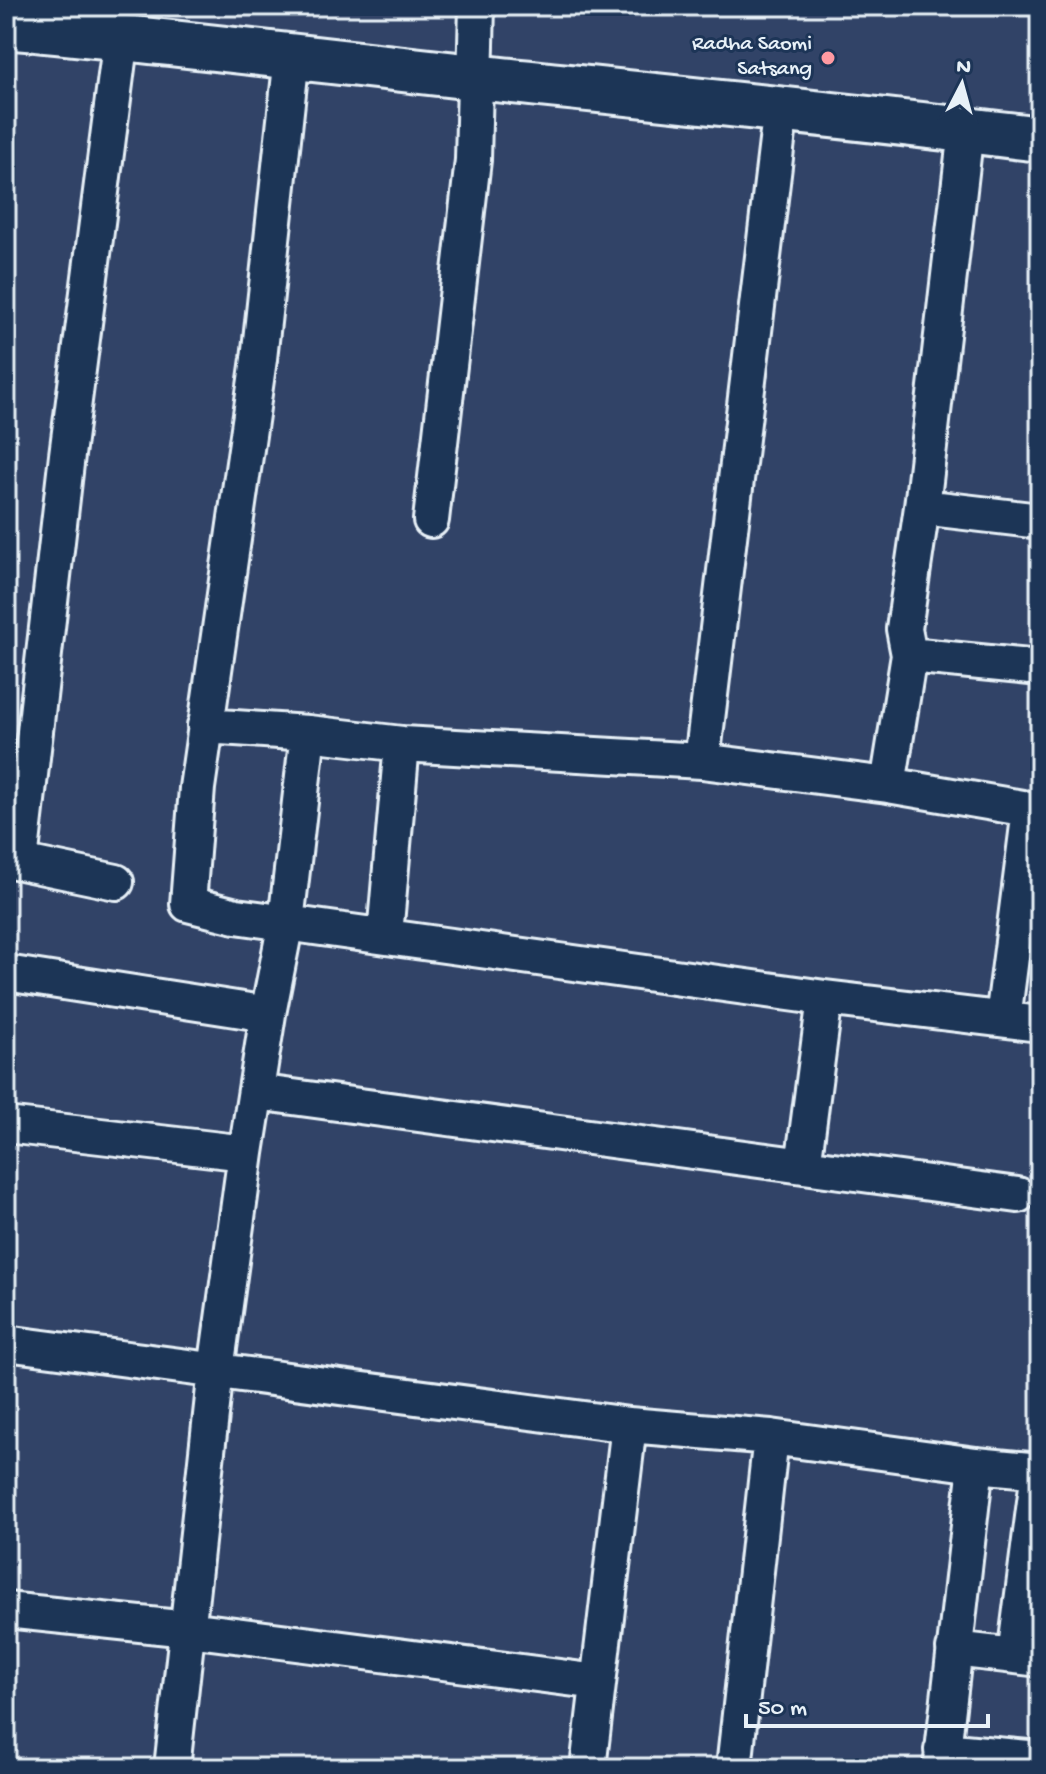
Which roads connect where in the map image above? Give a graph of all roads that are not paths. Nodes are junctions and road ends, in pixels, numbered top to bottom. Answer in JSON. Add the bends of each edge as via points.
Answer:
{"nodes":[{"id":1,"x":477,"y":6,"type":"edge"},
{"id":2,"x":6,"y":26,"type":"edge"},
{"id":3,"x":121,"y":37,"type":"junction"},
{"id":4,"x":292,"y":56,"type":"junction"},
{"id":5,"x":475,"y":77,"type":"junction"},
{"id":6,"x":781,"y":108,"type":"junction"},
{"id":7,"x":966,"y":130,"type":"junction"},
{"id":8,"x":1040,"y":139,"type":"edge"},
{"id":9,"x":922,"y":507,"type":"junction"},
{"id":10,"x":431,"y":520,"type":"dead end"},
{"id":11,"x":1040,"y":521,"type":"edge"},
{"id":12,"x":909,"y":655,"type":"junction"},
{"id":13,"x":1040,"y":668,"type":"edge"},
{"id":14,"x":205,"y":726,"type":"junction"},
{"id":15,"x":308,"y":733,"type":"junction"},
{"id":16,"x":402,"y":744,"type":"junction"},
{"id":17,"x":702,"y":761,"type":"junction"},
{"id":18,"x":888,"y":785,"type":"junction"},
{"id":19,"x":1035,"y":811,"type":"edge"},
{"id":20,"x":13,"y":860,"type":"edge"},
{"id":21,"x":116,"y":882,"type":"dead end"},
{"id":22,"x":286,"y":922,"type":"junction"},
{"id":23,"x":385,"y":935,"type":"junction"},
{"id":24,"x":6,"y":973,"type":"edge"},
{"id":25,"x":825,"y":998,"type":"junction"},
{"id":26,"x":268,"y":1014,"type":"junction"},
{"id":27,"x":1003,"y":1019,"type":"junction"},
{"id":28,"x":1040,"y":1024,"type":"edge"},
{"id":29,"x":256,"y":1092,"type":"junction"},
{"id":30,"x":6,"y":1125,"type":"edge"},
{"id":31,"x":246,"y":1153,"type":"junction"},
{"id":32,"x":803,"y":1166,"type":"junction"},
{"id":33,"x":1018,"y":1195,"type":"dead end"},
{"id":34,"x":6,"y":1343,"type":"edge"},
{"id":35,"x":216,"y":1370,"type":"junction"},
{"id":36,"x":629,"y":1425,"type":"junction"},
{"id":37,"x":771,"y":1437,"type":"junction"},
{"id":38,"x":976,"y":1465,"type":"junction"},
{"id":39,"x":1039,"y":1471,"type":"edge"},
{"id":40,"x":6,"y":1610,"type":"edge"},
{"id":41,"x":188,"y":1629,"type":"junction"},
{"id":42,"x":954,"y":1649,"type":"junction"},
{"id":43,"x":1027,"y":1658,"type":"edge"},
{"id":44,"x":598,"y":1682,"type":"junction"},
{"id":45,"x":941,"y":1759,"type":"edge"},
{"id":46,"x":1040,"y":1759,"type":"edge"},
{"id":47,"x":172,"y":1768,"type":"edge"},
{"id":48,"x":588,"y":1768,"type":"edge"},
{"id":49,"x":734,"y":1768,"type":"edge"}],
"edges":[{"from":1,"to":5,"type":"street"},
{"from":2,"to":3,"type":"street"},
{"from":3,"to":4,"type":"street"},
{"from":3,"to":20,"type":"street"},
{"from":4,"to":5,"type":"street"},
{"from":4,"to":14,"type":"street","via":[[259,359]]},
{"from":5,"to":6,"type":"street"},
{"from":5,"to":10,"type":"street","via":[[473,160]]},
{"from":6,"to":7,"type":"street"},
{"from":6,"to":17,"type":"street"},
{"from":7,"to":8,"type":"street"},
{"from":7,"to":9,"type":"street"},
{"from":9,"to":11,"type":"street"},
{"from":9,"to":12,"type":"street","via":[[904,629]]},
{"from":12,"to":13,"type":"street"},
{"from":12,"to":18,"type":"street"},
{"from":14,"to":15,"type":"street"},
{"from":14,"to":22,"type":"street","via":[[188,904]]},
{"from":15,"to":16,"type":"street"},
{"from":15,"to":22,"type":"street"},
{"from":16,"to":17,"type":"street"},
{"from":16,"to":23,"type":"street"},
{"from":17,"to":18,"type":"street"},
{"from":18,"to":19,"type":"street"},
{"from":19,"to":27,"type":"street"},
{"from":20,"to":21,"type":"street"},
{"from":22,"to":23,"type":"street"},
{"from":22,"to":26,"type":"street"},
{"from":23,"to":25,"type":"street"},
{"from":24,"to":26,"type":"street"},
{"from":25,"to":27,"type":"street"},
{"from":25,"to":32,"type":"street"},
{"from":26,"to":29,"type":"street"},
{"from":27,"to":28,"type":"street"},
{"from":29,"to":31,"type":"street"},
{"from":29,"to":32,"type":"street"},
{"from":30,"to":31,"type":"street"},
{"from":31,"to":35,"type":"street"},
{"from":32,"to":33,"type":"street"},
{"from":34,"to":35,"type":"street"},
{"from":35,"to":36,"type":"street"},
{"from":35,"to":41,"type":"street"},
{"from":36,"to":37,"type":"street"},
{"from":36,"to":44,"type":"street"},
{"from":37,"to":38,"type":"street"},
{"from":37,"to":49,"type":"street"},
{"from":38,"to":39,"type":"street"},
{"from":38,"to":42,"type":"street"},
{"from":39,"to":43,"type":"street"},
{"from":40,"to":41,"type":"street"},
{"from":41,"to":44,"type":"street"},
{"from":41,"to":47,"type":"street"},
{"from":42,"to":43,"type":"street"},
{"from":42,"to":45,"type":"street"},
{"from":44,"to":48,"type":"street"},
{"from":45,"to":46,"type":"street"}]}
